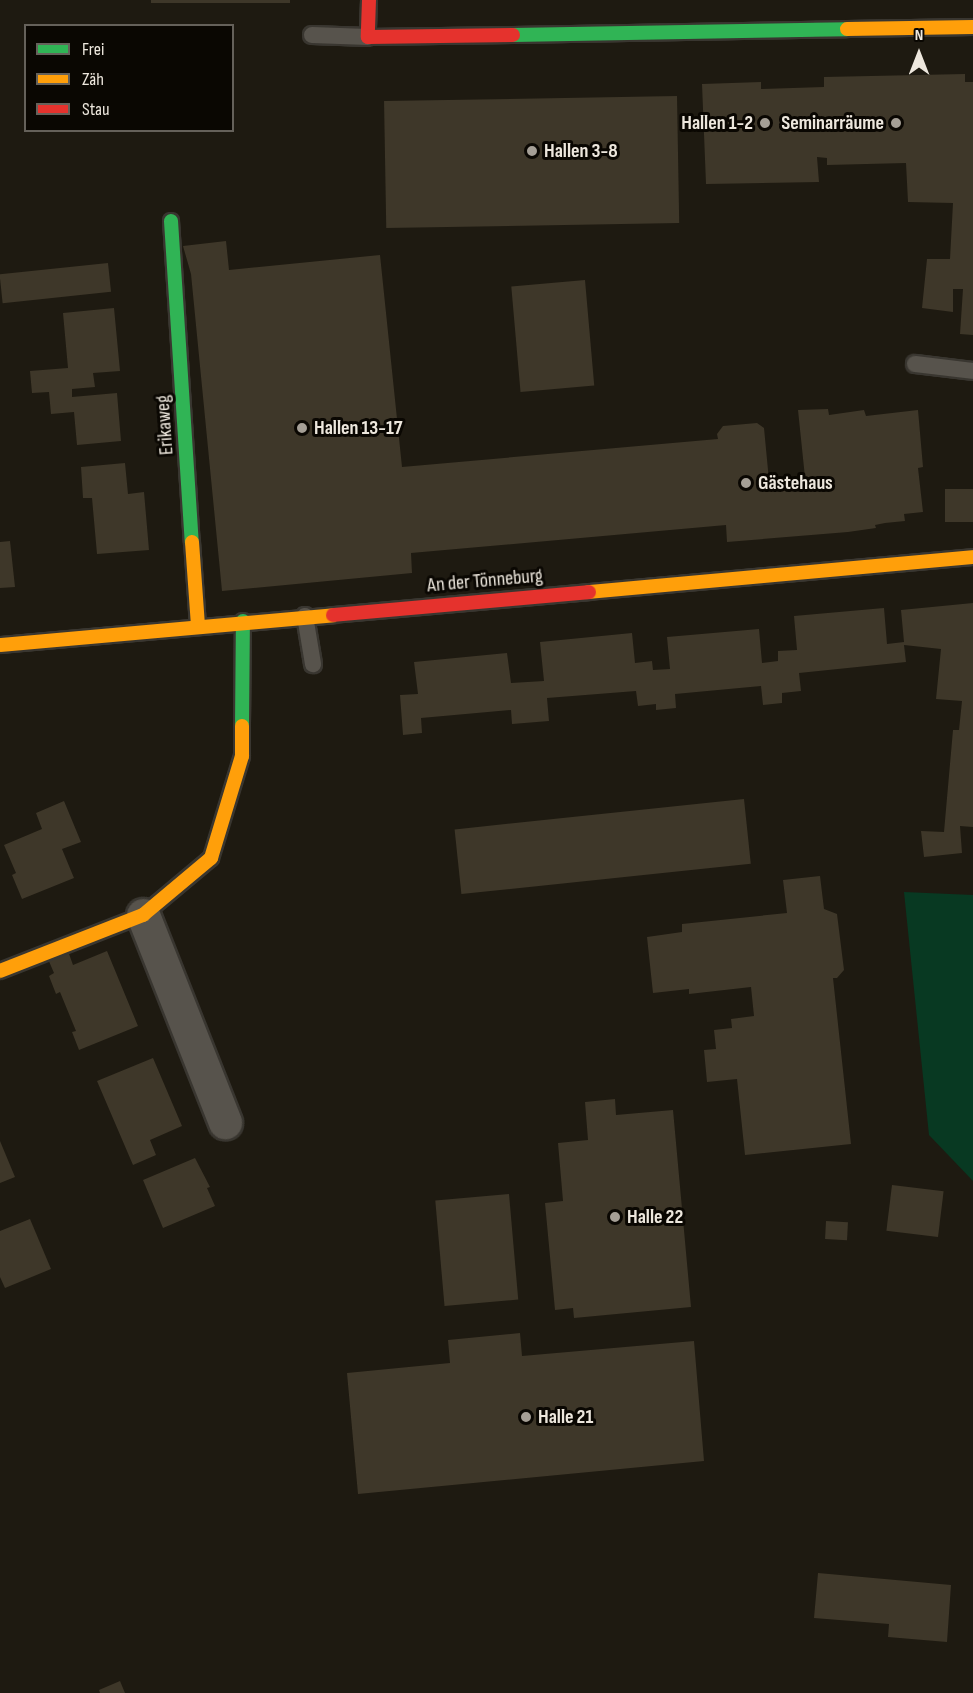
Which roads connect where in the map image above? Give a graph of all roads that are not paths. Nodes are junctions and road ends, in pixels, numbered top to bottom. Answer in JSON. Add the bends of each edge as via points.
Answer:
{"nodes":[{"id":1,"x":369,"y":0,"type":"edge"},
{"id":2,"x":973,"y":27,"type":"edge"},
{"id":3,"x":312,"y":35,"type":"dead end"},
{"id":4,"x":368,"y":38,"type":"junction"},
{"id":5,"x":171,"y":221,"type":"dead end"},
{"id":6,"x":915,"y":364,"type":"dead end"},
{"id":7,"x":973,"y":371,"type":"edge"},
{"id":8,"x":973,"y":558,"type":"edge"},
{"id":9,"x":306,"y":615,"type":"junction"},
{"id":10,"x":243,"y":621,"type":"junction"},
{"id":11,"x":198,"y":626,"type":"junction"},
{"id":12,"x":0,"y":645,"type":"edge"},
{"id":13,"x":313,"y":664,"type":"dead end"},
{"id":14,"x":143,"y":915,"type":"junction"},
{"id":15,"x":0,"y":970,"type":"edge"},
{"id":16,"x":225,"y":1122,"type":"dead end"}],
"edges":[{"from":1,"to":4,"type":"street"},
{"from":2,"to":4,"type":"street"},
{"from":3,"to":4,"type":"lane"},
{"from":5,"to":11,"type":"street","name":"Erikaweg"},
{"from":6,"to":7,"type":"lane"},
{"from":8,"to":9,"type":"street","name":"An der Tönneburg"},
{"from":9,"to":10,"type":"street","name":"An der Tönneburg"},
{"from":9,"to":13,"type":"lane"},
{"from":10,"to":11,"type":"street","name":"An der Tönneburg"},
{"from":10,"to":14,"type":"street","via":[[242,756],[211,858]]},
{"from":11,"to":12,"type":"street","name":"An der Tönneburg"},
{"from":14,"to":15,"type":"street"},
{"from":14,"to":16,"type":"street"}]}
